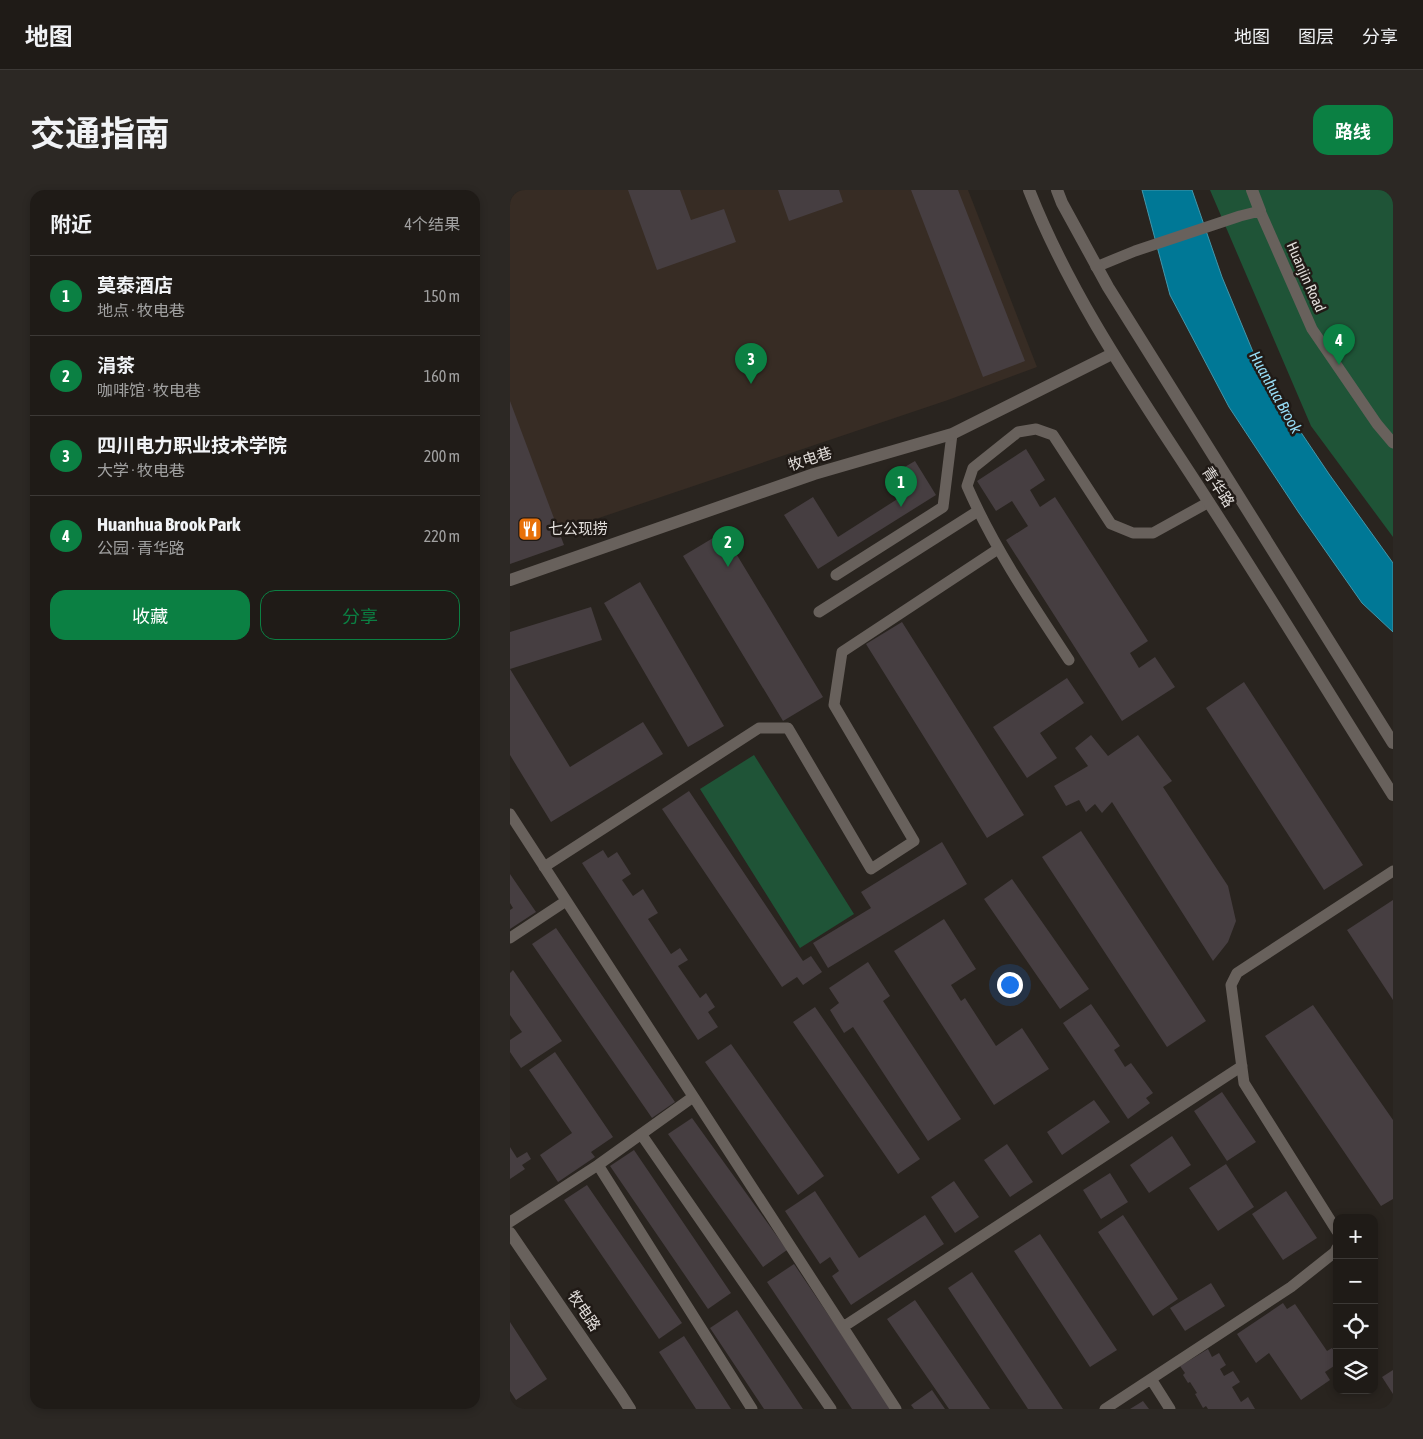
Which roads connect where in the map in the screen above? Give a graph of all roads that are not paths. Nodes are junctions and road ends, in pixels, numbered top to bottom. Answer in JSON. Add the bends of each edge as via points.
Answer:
{"nodes":[{"id":1,"x":1029,"y":190,"type":"edge"},
{"id":2,"x":1057,"y":190,"type":"edge"},
{"id":3,"x":1252,"y":190,"type":"edge"},
{"id":4,"x":1260,"y":211,"type":"junction"},
{"id":5,"x":1096,"y":267,"type":"junction"},
{"id":6,"x":1112,"y":354,"type":"junction"},
{"id":7,"x":952,"y":434,"type":"junction"},
{"id":8,"x":1393,"y":444,"type":"edge"},
{"id":9,"x":1208,"y":502,"type":"junction"},
{"id":10,"x":978,"y":512,"type":"junction"},
{"id":11,"x":998,"y":549,"type":"junction"},
{"id":12,"x":836,"y":575,"type":"dead end"},
{"id":13,"x":510,"y":580,"type":"edge"},
{"id":14,"x":819,"y":612,"type":"dead end"},
{"id":15,"x":1069,"y":660,"type":"dead end"},
{"id":16,"x":1393,"y":743,"type":"edge"},
{"id":17,"x":1393,"y":795,"type":"edge"},
{"id":18,"x":510,"y":814,"type":"edge"},
{"id":19,"x":544,"y":867,"type":"junction"},
{"id":20,"x":1393,"y":871,"type":"edge"},
{"id":21,"x":566,"y":901,"type":"junction"},
{"id":22,"x":510,"y":938,"type":"edge"},
{"id":23,"x":1242,"y":1066,"type":"junction"},
{"id":24,"x":693,"y":1097,"type":"junction"},
{"id":25,"x":641,"y":1134,"type":"junction"},
{"id":26,"x":598,"y":1165,"type":"junction"},
{"id":27,"x":510,"y":1222,"type":"edge"},
{"id":28,"x":1333,"y":1225,"type":"edge"},
{"id":29,"x":510,"y":1233,"type":"edge"},
{"id":30,"x":1333,"y":1254,"type":"edge"},
{"id":31,"x":843,"y":1327,"type":"junction"},
{"id":32,"x":1151,"y":1379,"type":"junction"},
{"id":33,"x":630,"y":1409,"type":"edge"},
{"id":34,"x":752,"y":1409,"type":"edge"},
{"id":35,"x":831,"y":1409,"type":"edge"},
{"id":36,"x":896,"y":1409,"type":"edge"},
{"id":37,"x":1105,"y":1409,"type":"edge"},
{"id":38,"x":1170,"y":1409,"type":"edge"}],
"edges":[{"from":1,"to":6,"type":"main road","name":"青华路","via":[[1043,224]]},
{"from":2,"to":5,"type":"main road","name":"青华路"},
{"from":3,"to":4,"type":"main road","name":"Huanjin Road"},
{"from":4,"to":5,"type":"lane","via":[[1135,251]]},
{"from":4,"to":8,"type":"lane","name":"Huanjin Road","via":[[1312,330]]},
{"from":5,"to":16,"type":"main road","name":"青华路"},
{"from":6,"to":7,"type":"main road","name":"牧电巷"},
{"from":6,"to":9,"type":"main road","name":"青华路"},
{"from":7,"to":12,"type":"lane","via":[[943,508]]},
{"from":7,"to":13,"type":"main road","name":"牧电巷","via":[[814,474]]},
{"from":9,"to":10,"type":"lane","via":[[1153,533],[1133,533],[1111,524],[1053,435],[1036,429],[1018,432],[973,468],[966,486]]},
{"from":9,"to":17,"type":"main road","name":"青华路"},
{"from":10,"to":11,"type":"lane"},
{"from":10,"to":14,"type":"lane"},
{"from":11,"to":15,"type":"lane"},
{"from":11,"to":19,"type":"lane","via":[[842,652],[834,705],[914,841],[871,868],[788,728],[759,728]]},
{"from":18,"to":19,"type":"lane"},
{"from":19,"to":21,"type":"lane"},
{"from":20,"to":23,"type":"lane","via":[[1237,972],[1231,985]]},
{"from":21,"to":22,"type":"lane"},
{"from":21,"to":24,"type":"lane"},
{"from":23,"to":28,"type":"lane","via":[[1244,1083]]},
{"from":23,"to":31,"type":"lane"},
{"from":24,"to":25,"type":"lane"},
{"from":24,"to":31,"type":"lane"},
{"from":25,"to":26,"type":"lane"},
{"from":25,"to":35,"type":"lane"},
{"from":26,"to":27,"type":"lane"},
{"from":26,"to":34,"type":"lane"},
{"from":29,"to":33,"type":"main road","name":"牧电路"},
{"from":30,"to":32,"type":"lane","via":[[1291,1287]]},
{"from":31,"to":36,"type":"lane"},
{"from":32,"to":37,"type":"lane"},
{"from":32,"to":38,"type":"lane"}]}
